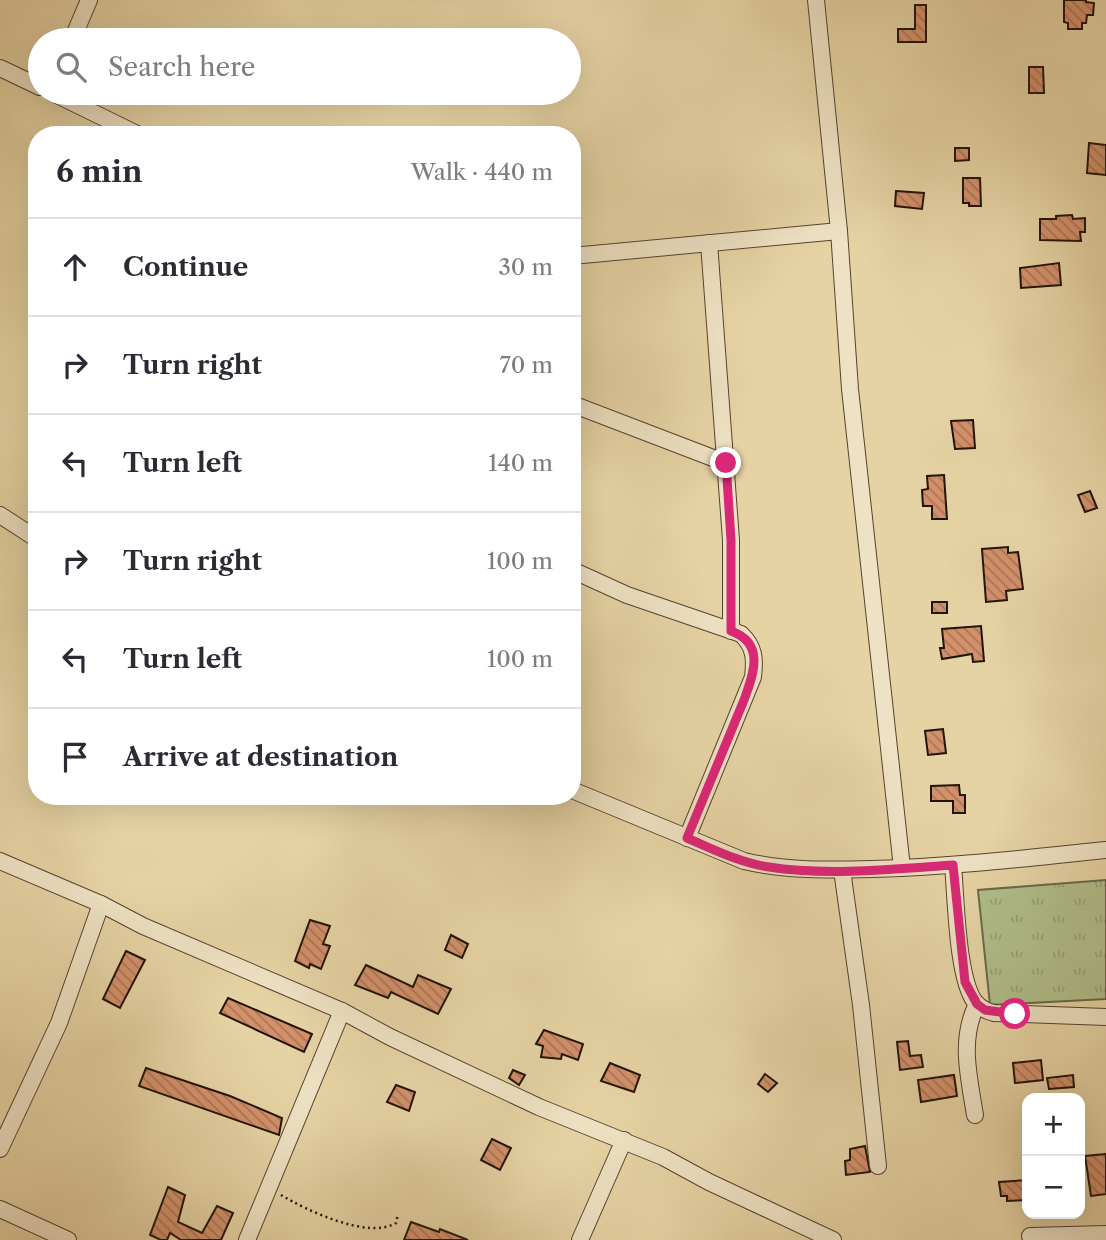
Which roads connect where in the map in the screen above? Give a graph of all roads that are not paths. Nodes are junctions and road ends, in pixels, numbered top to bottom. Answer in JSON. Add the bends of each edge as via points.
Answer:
{"nodes":[{"id":1,"x":89,"y":0,"type":"edge"},
{"id":2,"x":816,"y":0,"type":"edge"},
{"id":3,"x":77,"y":28,"type":"edge"},
{"id":4,"x":0,"y":68,"type":"edge"},
{"id":5,"x":28,"y":81,"type":"edge"},
{"id":6,"x":78,"y":105,"type":"edge"},
{"id":7,"x":121,"y":126,"type":"edge"},
{"id":8,"x":839,"y":231,"type":"junction"},
{"id":9,"x":709,"y":243,"type":"junction"},
{"id":10,"x":581,"y":255,"type":"edge"},
{"id":11,"x":581,"y":407,"type":"edge"},
{"id":12,"x":726,"y":463,"type":"junction"},
{"id":13,"x":1,"y":519,"type":"edge"},
{"id":14,"x":28,"y":534,"type":"edge"},
{"id":15,"x":581,"y":573,"type":"edge"},
{"id":16,"x":731,"y":631,"type":"junction"},
{"id":17,"x":581,"y":794,"type":"edge"},
{"id":18,"x":687,"y":838,"type":"junction"},
{"id":19,"x":1106,"y":850,"type":"edge"},
{"id":20,"x":0,"y":861,"type":"edge"},
{"id":21,"x":953,"y":865,"type":"junction"},
{"id":22,"x":902,"y":868,"type":"junction"},
{"id":23,"x":842,"y":870,"type":"junction"},
{"id":24,"x":101,"y":904,"type":"junction"},
{"id":25,"x":977,"y":1004,"type":"junction"},
{"id":26,"x":342,"y":1011,"type":"junction"},
{"id":27,"x":1106,"y":1017,"type":"edge"},
{"id":28,"x":975,"y":1115,"type":"dead end"},
{"id":29,"x":624,"y":1140,"type":"junction"},
{"id":30,"x":0,"y":1149,"type":"edge"},
{"id":31,"x":878,"y":1166,"type":"dead end"},
{"id":32,"x":0,"y":1209,"type":"edge"},
{"id":33,"x":1106,"y":1234,"type":"edge"},
{"id":34,"x":1030,"y":1236,"type":"dead end"},
{"id":35,"x":68,"y":1240,"type":"edge"},
{"id":36,"x":247,"y":1240,"type":"edge"},
{"id":37,"x":580,"y":1240,"type":"edge"},
{"id":38,"x":833,"y":1240,"type":"edge"}],
"edges":[{"from":1,"to":3,"type":"street"},
{"from":2,"to":8,"type":"street"},
{"from":4,"to":5,"type":"street"},
{"from":6,"to":7,"type":"street"},
{"from":8,"to":9,"type":"street"},
{"from":8,"to":22,"type":"street","via":[[850,389]]},
{"from":9,"to":10,"type":"street"},
{"from":9,"to":12,"type":"street"},
{"from":11,"to":12,"type":"street"},
{"from":12,"to":16,"type":"street"},
{"from":13,"to":14,"type":"street"},
{"from":15,"to":16,"type":"street","via":[[626,595]]},
{"from":16,"to":18,"type":"street","via":[[750,642],[755,658],[753,677]]},
{"from":17,"to":18,"type":"street"},
{"from":18,"to":23,"type":"street","via":[[768,867]]},
{"from":19,"to":21,"type":"street"},
{"from":20,"to":24,"type":"street"},
{"from":21,"to":22,"type":"street"},
{"from":21,"to":25,"type":"street","via":[[965,982]]},
{"from":22,"to":23,"type":"street"},
{"from":23,"to":31,"type":"street"},
{"from":24,"to":26,"type":"street"},
{"from":24,"to":30,"type":"street","via":[[59,1023]]},
{"from":25,"to":27,"type":"street","via":[[994,1013]]},
{"from":25,"to":28,"type":"street","via":[[966,1036]]},
{"from":26,"to":29,"type":"street","via":[[539,1107]]},
{"from":26,"to":36,"type":"street"},
{"from":29,"to":37,"type":"street"},
{"from":29,"to":38,"type":"street"},
{"from":32,"to":35,"type":"street"},
{"from":33,"to":34,"type":"street"}]}
